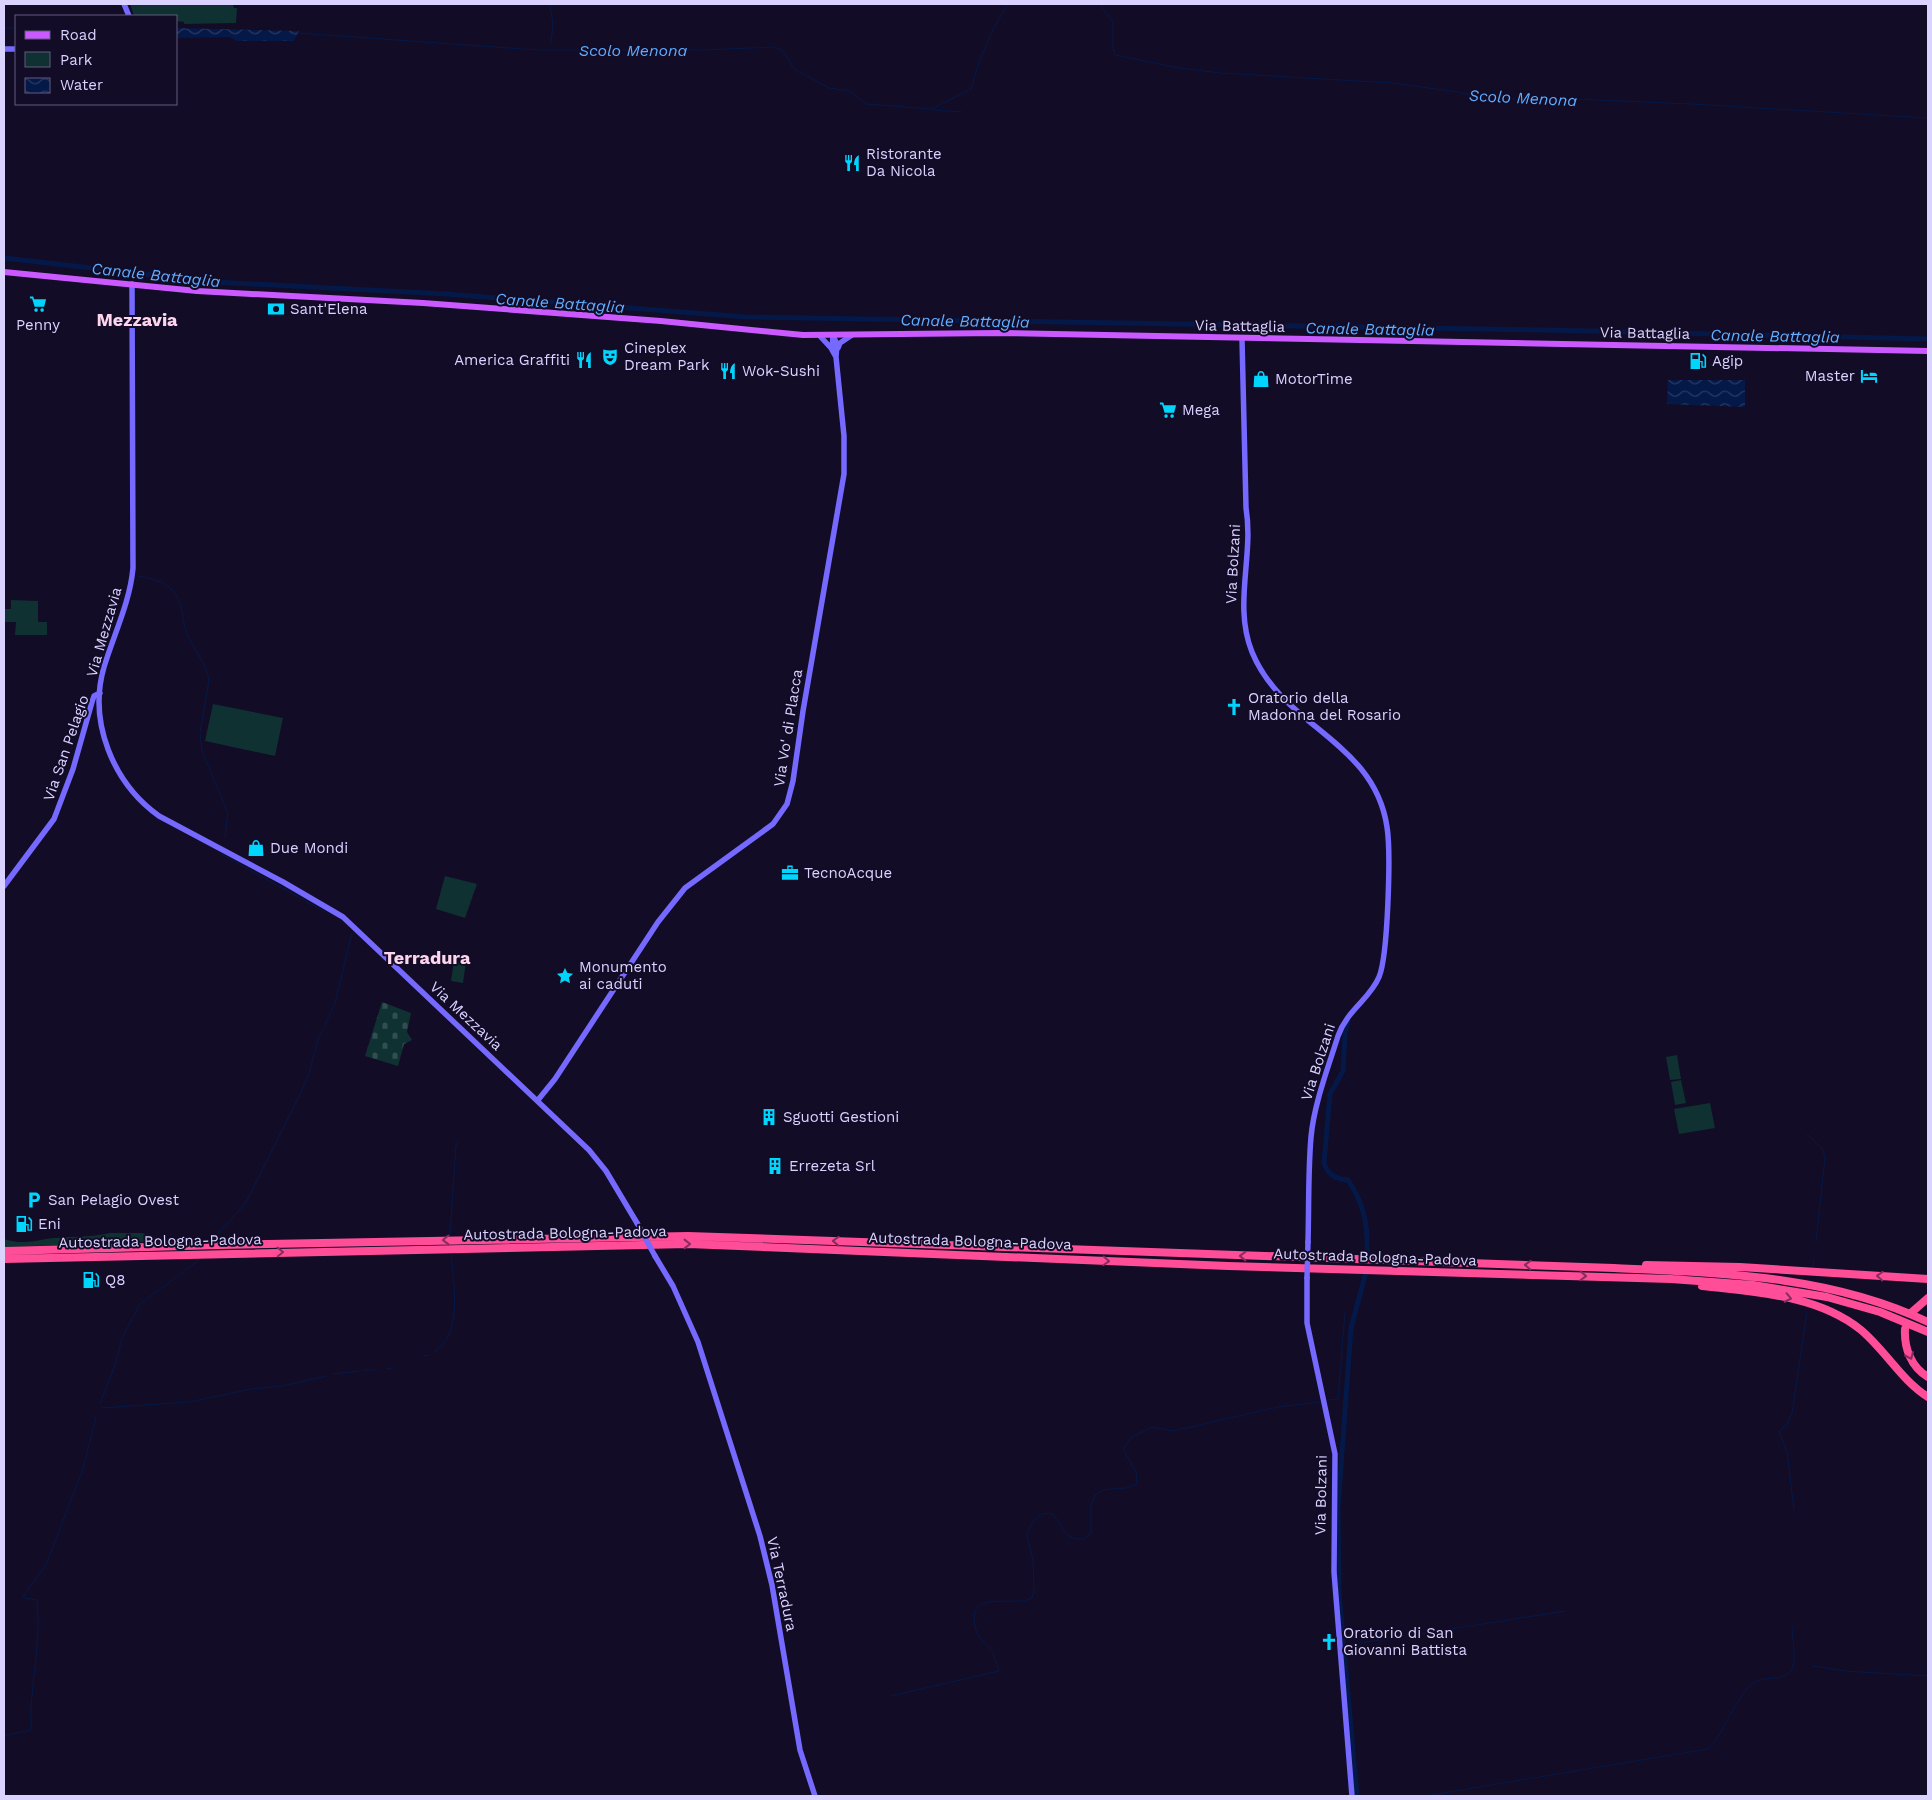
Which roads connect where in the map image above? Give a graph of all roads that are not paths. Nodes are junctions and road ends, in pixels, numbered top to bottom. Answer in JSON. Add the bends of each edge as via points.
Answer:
{"nodes":[{"id":1,"x":4,"y":272,"type":"edge"},
{"id":2,"x":132,"y":284,"type":"junction"},
{"id":3,"x":819,"y":335,"type":"junction"},
{"id":4,"x":833,"y":335,"type":"junction"},
{"id":5,"x":852,"y":335,"type":"junction"},
{"id":6,"x":1242,"y":339,"type":"junction"},
{"id":7,"x":835,"y":350,"type":"junction"},
{"id":8,"x":1928,"y":351,"type":"edge"},
{"id":9,"x":100,"y":692,"type":"junction"},
{"id":10,"x":4,"y":886,"type":"edge"},
{"id":11,"x":538,"y":1100,"type":"junction"},
{"id":12,"x":4,"y":1251,"type":"edge"},
{"id":13,"x":4,"y":1259,"type":"edge"},
{"id":14,"x":1577,"y":1267,"type":"junction"},
{"id":15,"x":1671,"y":1279,"type":"junction"},
{"id":16,"x":1928,"y":1279,"type":"edge"},
{"id":17,"x":1928,"y":1298,"type":"edge"},
{"id":18,"x":1912,"y":1312,"type":"dead end"},
{"id":19,"x":1928,"y":1322,"type":"edge"},
{"id":20,"x":1905,"y":1329,"type":"dead end"},
{"id":21,"x":1928,"y":1332,"type":"edge"},
{"id":22,"x":1928,"y":1377,"type":"edge"},
{"id":23,"x":710,"y":1381,"type":"joint"},
{"id":24,"x":1928,"y":1397,"type":"edge"},
{"id":25,"x":815,"y":1796,"type":"edge"},
{"id":26,"x":1352,"y":1796,"type":"edge"}],
"edges":[{"from":1,"to":2,"type":"main road","name":"Via Battaglia"},
{"from":2,"to":3,"type":"main road","name":"Via Battaglia","via":[[197,291],[423,303]]},
{"from":2,"to":9,"type":"street","name":"Via Mezzavia","via":[[133,568],[127,599],[103,670]]},
{"from":3,"to":4,"type":"main road","name":"Via Battaglia"},
{"from":3,"to":7,"type":"street","name":"Via Vo' di Placca"},
{"from":4,"to":5,"type":"main road","name":"Via Battaglia"},
{"from":4,"to":7,"type":"street"},
{"from":5,"to":6,"type":"main road","name":"Via Battaglia","via":[[1000,333]]},
{"from":5,"to":7,"type":"street"},
{"from":6,"to":8,"type":"main road","name":"Via Battaglia"},
{"from":6,"to":26,"type":"street","name":"Via Bolzani","bridge":true,"via":[[1249,525],[1243,616],[1249,643],[1258,666],[1288,706],[1353,758],[1369,778],[1387,828],[1389,849],[1382,967],[1374,986],[1343,1023],[1315,1111],[1311,1138],[1307,1323],[1334,1454],[1334,1572]]},
{"from":7,"to":11,"type":"street","name":"Via Vo' di Placca","via":[[844,436],[844,474],[802,711],[791,794],[773,824],[696,879],[678,897],[658,922],[556,1079]]},
{"from":9,"to":10,"type":"street","name":"Via San Pelagio","via":[[94,696],[73,769],[54,819]]},
{"from":9,"to":11,"type":"street","name":"Via Mezzavia","via":[[101,722],[108,748],[121,775],[140,801],[172,823],[342,917]]},
{"from":11,"to":23,"type":"street","name":"Via Mezzavia","bridge":true,"via":[[598,1160],[637,1223],[688,1317]]},
{"from":14,"to":12,"type":"highway","name":"Autostrada Bologna-Padova","one_way":true,"via":[[688,1236]]},
{"from":13,"to":15,"type":"highway","name":"Autostrada Bologna-Padova","one_way":true,"via":[[688,1244],[1238,1267]]},
{"from":16,"to":14,"type":"highway","one_way":true,"via":[[1740,1267],[1640,1264]]},
{"from":14,"to":19,"type":"highway","name":"Autostrada Bologna-Padova","via":[[1735,1274],[1804,1283],[1856,1296]]},
{"from":15,"to":21,"type":"highway","name":"Autostrada Bologna-Padova","via":[[1827,1297],[1880,1312]]},
{"from":15,"to":24,"type":"highway","one_way":true,"via":[[1821,1307],[1860,1329]]},
{"from":17,"to":18,"type":"highway"},
{"from":20,"to":22,"type":"highway","one_way":true,"via":[[1904,1339],[1910,1358]]},
{"from":23,"to":25,"type":"street","name":"Via Terradura","via":[[766,1560],[800,1750]]}]}
